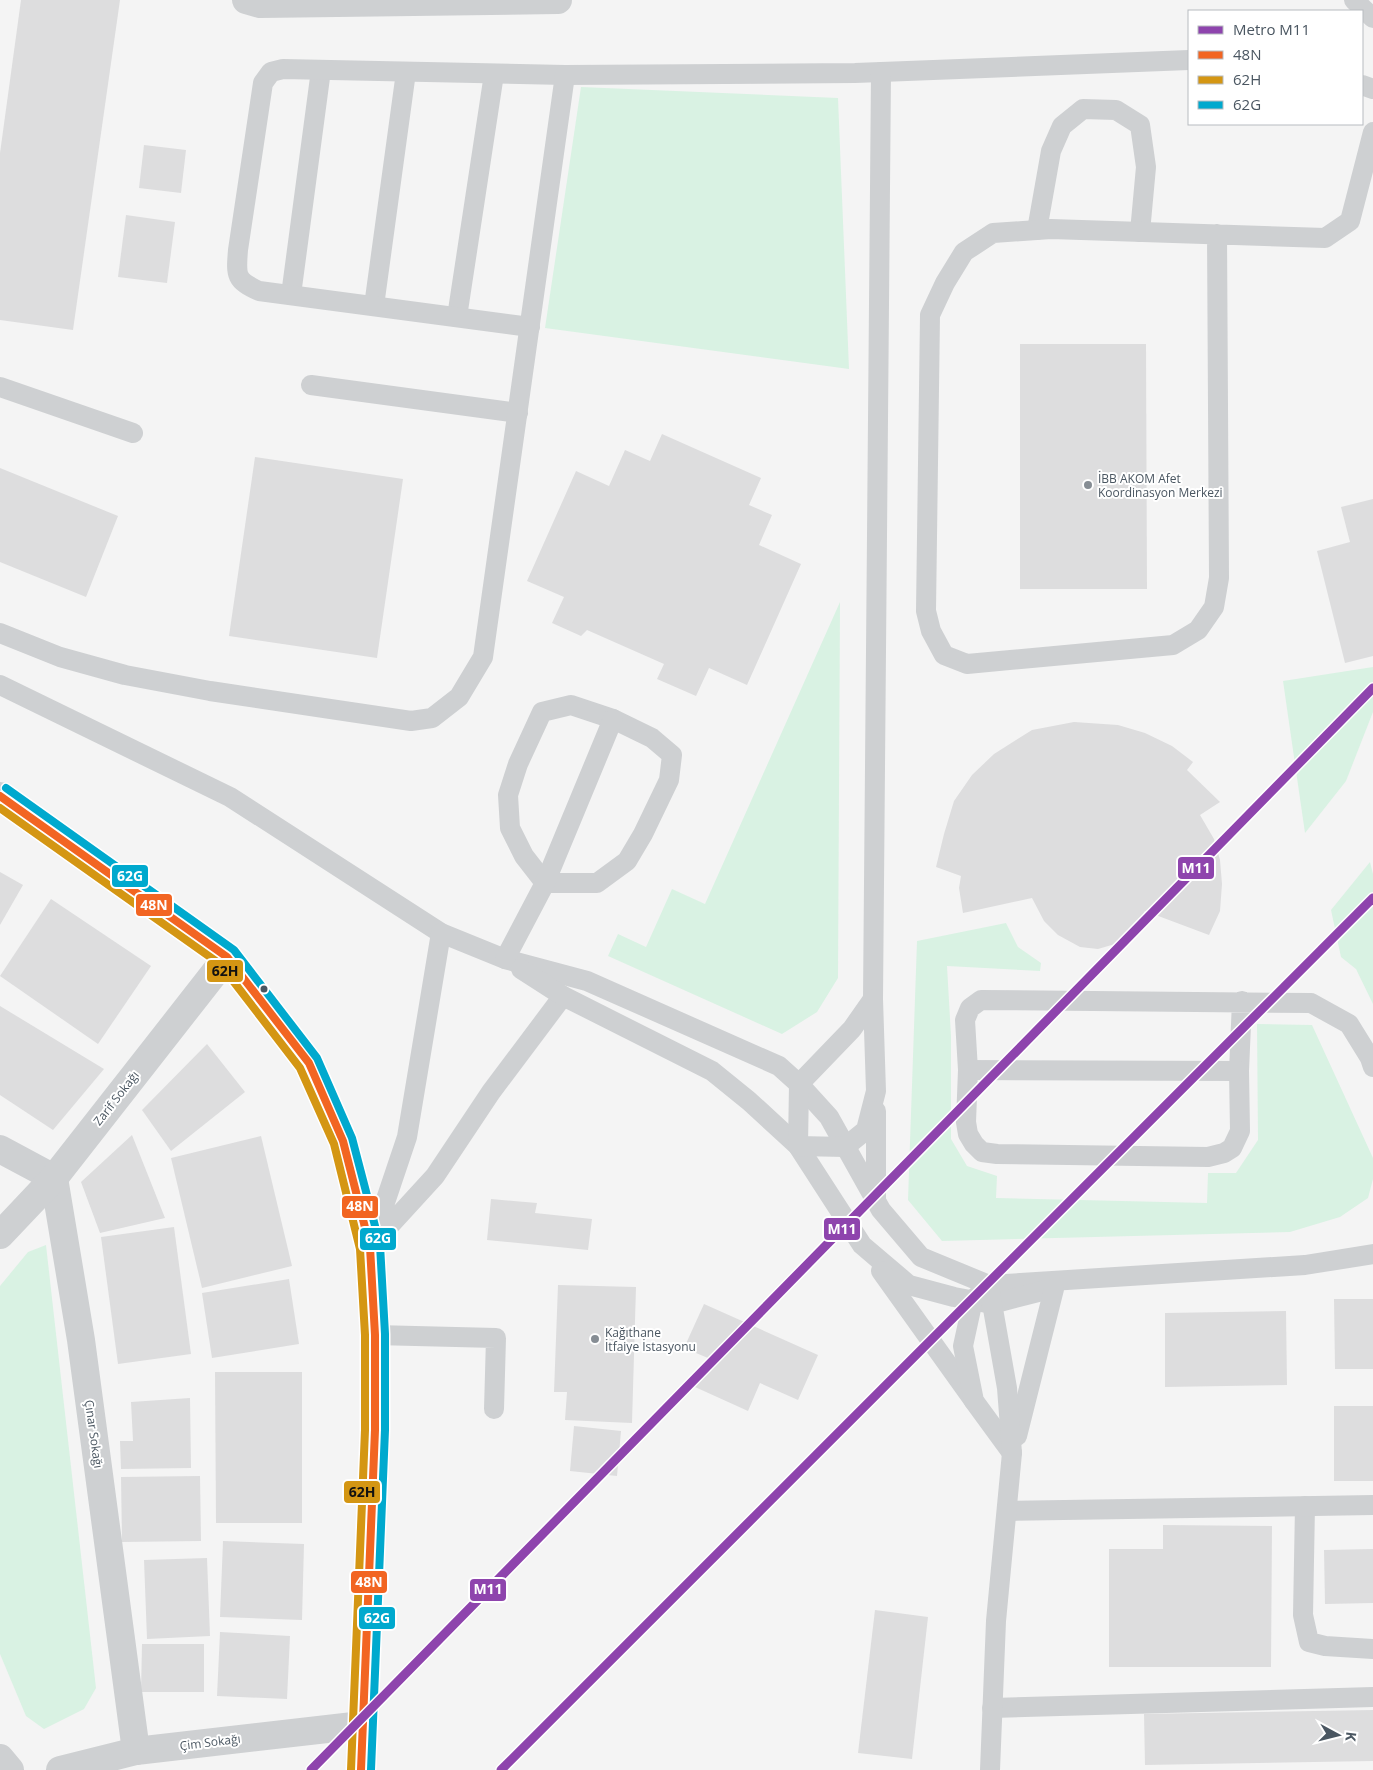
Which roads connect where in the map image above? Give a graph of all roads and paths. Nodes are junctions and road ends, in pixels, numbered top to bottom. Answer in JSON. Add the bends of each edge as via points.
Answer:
{"nodes":[{"id":1,"x":246,"y":0,"type":"edge"},
{"id":2,"x":558,"y":0,"type":"edge"},
{"id":3,"x":1354,"y":0,"type":"edge"},
{"id":4,"x":1373,"y":18,"type":"edge"},
{"id":5,"x":1188,"y":60,"type":"edge"},
{"id":6,"x":321,"y":70,"type":"junction"},
{"id":7,"x":406,"y":72,"type":"junction"},
{"id":8,"x":881,"y":72,"type":"junction"},
{"id":9,"x":494,"y":74,"type":"junction"},
{"id":10,"x":566,"y":75,"type":"junction"},
{"id":11,"x":1373,"y":132,"type":"edge"},
{"id":12,"x":1037,"y":230,"type":"junction"},
{"id":13,"x":1140,"y":232,"type":"junction"},
{"id":14,"x":1217,"y":234,"type":"junction"},
{"id":15,"x":291,"y":295,"type":"junction"},
{"id":16,"x":374,"y":306,"type":"junction"},
{"id":17,"x":457,"y":317,"type":"junction"},
{"id":18,"x":530,"y":327,"type":"junction"},
{"id":19,"x":311,"y":385,"type":"dead end"},
{"id":20,"x":0,"y":388,"type":"edge"},
{"id":21,"x":518,"y":413,"type":"junction"},
{"id":22,"x":133,"y":433,"type":"dead end"},
{"id":23,"x":0,"y":633,"type":"edge"},
{"id":24,"x":0,"y":685,"type":"edge"},
{"id":25,"x":614,"y":719,"type":"junction"},
{"id":26,"x":0,"y":796,"type":"edge"},
{"id":27,"x":546,"y":883,"type":"junction"},
{"id":28,"x":441,"y":933,"type":"junction"},
{"id":29,"x":227,"y":957,"type":"junction"},
{"id":30,"x":506,"y":959,"type":"junction"},
{"id":31,"x":563,"y":996,"type":"junction"},
{"id":32,"x":873,"y":999,"type":"junction"},
{"id":33,"x":1242,"y":1001,"type":"junction"},
{"id":34,"x":1373,"y":1067,"type":"edge"},
{"id":35,"x":968,"y":1070,"type":"junction"},
{"id":36,"x":1239,"y":1072,"type":"junction"},
{"id":37,"x":799,"y":1084,"type":"junction"},
{"id":38,"x":876,"y":1091,"type":"junction"},
{"id":39,"x":798,"y":1146,"type":"junction"},
{"id":40,"x":845,"y":1147,"type":"junction"},
{"id":41,"x":0,"y":1149,"type":"edge"},
{"id":42,"x":54,"y":1178,"type":"junction"},
{"id":43,"x":876,"y":1201,"type":"junction"},
{"id":44,"x":0,"y":1234,"type":"edge"},
{"id":45,"x":862,"y":1245,"type":"junction"},
{"id":46,"x":370,"y":1247,"type":"junction"},
{"id":47,"x":1373,"y":1254,"type":"edge"},
{"id":48,"x":1119,"y":1277,"type":"junction"},
{"id":49,"x":1054,"y":1288,"type":"junction"},
{"id":50,"x":990,"y":1294,"type":"junction"},
{"id":51,"x":973,"y":1300,"type":"junction"},
{"id":52,"x":375,"y":1335,"type":"junction"},
{"id":53,"x":974,"y":1401,"type":"junction"},
{"id":54,"x":494,"y":1409,"type":"dead end"},
{"id":55,"x":1012,"y":1453,"type":"junction"},
{"id":56,"x":1373,"y":1505,"type":"edge"},
{"id":57,"x":1304,"y":1506,"type":"junction"},
{"id":58,"x":1008,"y":1511,"type":"junction"},
{"id":59,"x":1373,"y":1649,"type":"edge"},
{"id":60,"x":1373,"y":1697,"type":"edge"},
{"id":61,"x":992,"y":1708,"type":"junction"},
{"id":62,"x":362,"y":1724,"type":"junction"},
{"id":63,"x":136,"y":1751,"type":"junction"},
{"id":64,"x":0,"y":1758,"type":"edge"},
{"id":65,"x":10,"y":1770,"type":"edge"},
{"id":66,"x":60,"y":1770,"type":"edge"},
{"id":67,"x":361,"y":1770,"type":"edge"},
{"id":68,"x":990,"y":1770,"type":"edge"}],
"edges":[{"from":1,"to":2,"type":"street","via":[[260,4]]},
{"from":3,"to":4,"type":"lane"},
{"from":5,"to":8,"type":"lane"},
{"from":6,"to":7,"type":"lane"},
{"from":6,"to":15,"type":"lane"},
{"from":6,"to":15,"type":"lane","via":[[283,69],[271,72],[263,83],[238,250],[239,278],[247,285],[259,291]]},
{"from":7,"to":9,"type":"lane"},
{"from":7,"to":16,"type":"lane"},
{"from":8,"to":10,"type":"lane"},
{"from":8,"to":32,"type":"lane"},
{"from":9,"to":10,"type":"lane"},
{"from":9,"to":17,"type":"lane"},
{"from":10,"to":18,"type":"lane"},
{"from":11,"to":14,"type":"lane","via":[[1350,221],[1326,238]]},
{"from":12,"to":13,"type":"lane"},
{"from":12,"to":13,"type":"lane","via":[[1051,151],[1062,126],[1083,109],[1116,110],[1140,125],[1146,166]]},
{"from":12,"to":14,"type":"lane","via":[[993,233],[964,252],[930,315],[926,611],[931,631],[944,655],[967,664],[1174,645],[1198,630],[1214,607],[1219,578]]},
{"from":13,"to":14,"type":"lane"},
{"from":15,"to":16,"type":"lane"},
{"from":16,"to":17,"type":"lane"},
{"from":17,"to":18,"type":"lane"},
{"from":18,"to":21,"type":"lane"},
{"from":19,"to":21,"type":"lane"},
{"from":20,"to":22,"type":"lane"},
{"from":21,"to":23,"type":"lane","via":[[484,657],[459,697],[432,718],[410,721],[135,677],[60,657]]},
{"from":24,"to":28,"type":"lane","via":[[230,797]]},
{"from":25,"to":27,"type":"lane"},
{"from":25,"to":27,"type":"lane","via":[[571,705],[542,712],[518,764],[508,795],[510,828],[524,856]]},
{"from":25,"to":27,"type":"lane","via":[[652,738],[672,755],[669,780],[627,861],[597,883]]},
{"from":26,"to":29,"type":"main road"},
{"from":27,"to":30,"type":"lane"},
{"from":28,"to":30,"type":"lane"},
{"from":28,"to":46,"type":"lane","via":[[407,1137]]},
{"from":29,"to":42,"type":"street","name":"Zarif Sokağı"},
{"from":29,"to":46,"type":"main road","via":[[309,1063],[343,1141]]},
{"from":30,"to":31,"type":"lane"},
{"from":30,"to":37,"type":"lane","via":[[587,981],[779,1066]]},
{"from":31,"to":39,"type":"lane","via":[[712,1071]]},
{"from":31,"to":46,"type":"lane","via":[[491,1092],[435,1176]]},
{"from":32,"to":37,"type":"lane","via":[[852,1029]]},
{"from":32,"to":38,"type":"lane"},
{"from":33,"to":34,"type":"lane","via":[[1311,1003],[1349,1024]]},
{"from":33,"to":35,"type":"lane","via":[[981,1000],[970,1008],[965,1020]]},
{"from":33,"to":36,"type":"lane"},
{"from":35,"to":36,"type":"lane"},
{"from":35,"to":36,"type":"lane","via":[[968,1134],[982,1152],[1208,1157],[1224,1153],[1237,1140],[1240,1131]]},
{"from":37,"to":39,"type":"lane"},
{"from":37,"to":40,"type":"lane","via":[[829,1117]]},
{"from":38,"to":40,"type":"lane","via":[[866,1130]]},
{"from":38,"to":43,"type":"lane"},
{"from":39,"to":40,"type":"lane"},
{"from":39,"to":45,"type":"lane"},
{"from":40,"to":43,"type":"lane"},
{"from":41,"to":42,"type":"street"},
{"from":42,"to":44,"type":"street","name":"Zarif Sokağı"},
{"from":42,"to":63,"type":"street","name":"Çınar Sokağı","via":[[81,1340]]},
{"from":43,"to":50,"type":"lane","via":[[921,1258]]},
{"from":45,"to":51,"type":"lane","via":[[909,1285]]},
{"from":45,"to":53,"type":"lane"},
{"from":46,"to":52,"type":"main road"},
{"from":47,"to":48,"type":"lane","via":[[1305,1265]]},
{"from":48,"to":49,"type":"lane"},
{"from":48,"to":50,"type":"lane"},
{"from":49,"to":50,"type":"lane"},
{"from":49,"to":55,"type":"lane"},
{"from":50,"to":51,"type":"lane"},
{"from":50,"to":55,"type":"lane","via":[[1007,1388]]},
{"from":51,"to":53,"type":"lane","via":[[963,1346]]},
{"from":52,"to":54,"type":"lane","via":[[496,1338]]},
{"from":52,"to":62,"type":"main road","via":[[375,1430]]},
{"from":53,"to":55,"type":"lane"},
{"from":55,"to":58,"type":"lane"},
{"from":56,"to":57,"type":"lane"},
{"from":57,"to":58,"type":"lane"},
{"from":57,"to":59,"type":"lane","via":[[1303,1615],[1309,1642]]},
{"from":58,"to":61,"type":"lane","via":[[996,1621]]},
{"from":60,"to":61,"type":"lane"},
{"from":61,"to":68,"type":"lane"},
{"from":62,"to":63,"type":"street","name":"Çim Sokağı"},
{"from":62,"to":67,"type":"main road"},
{"from":63,"to":66,"type":"street","name":"Çim Sokağı"},
{"from":64,"to":65,"type":"street"}]}
